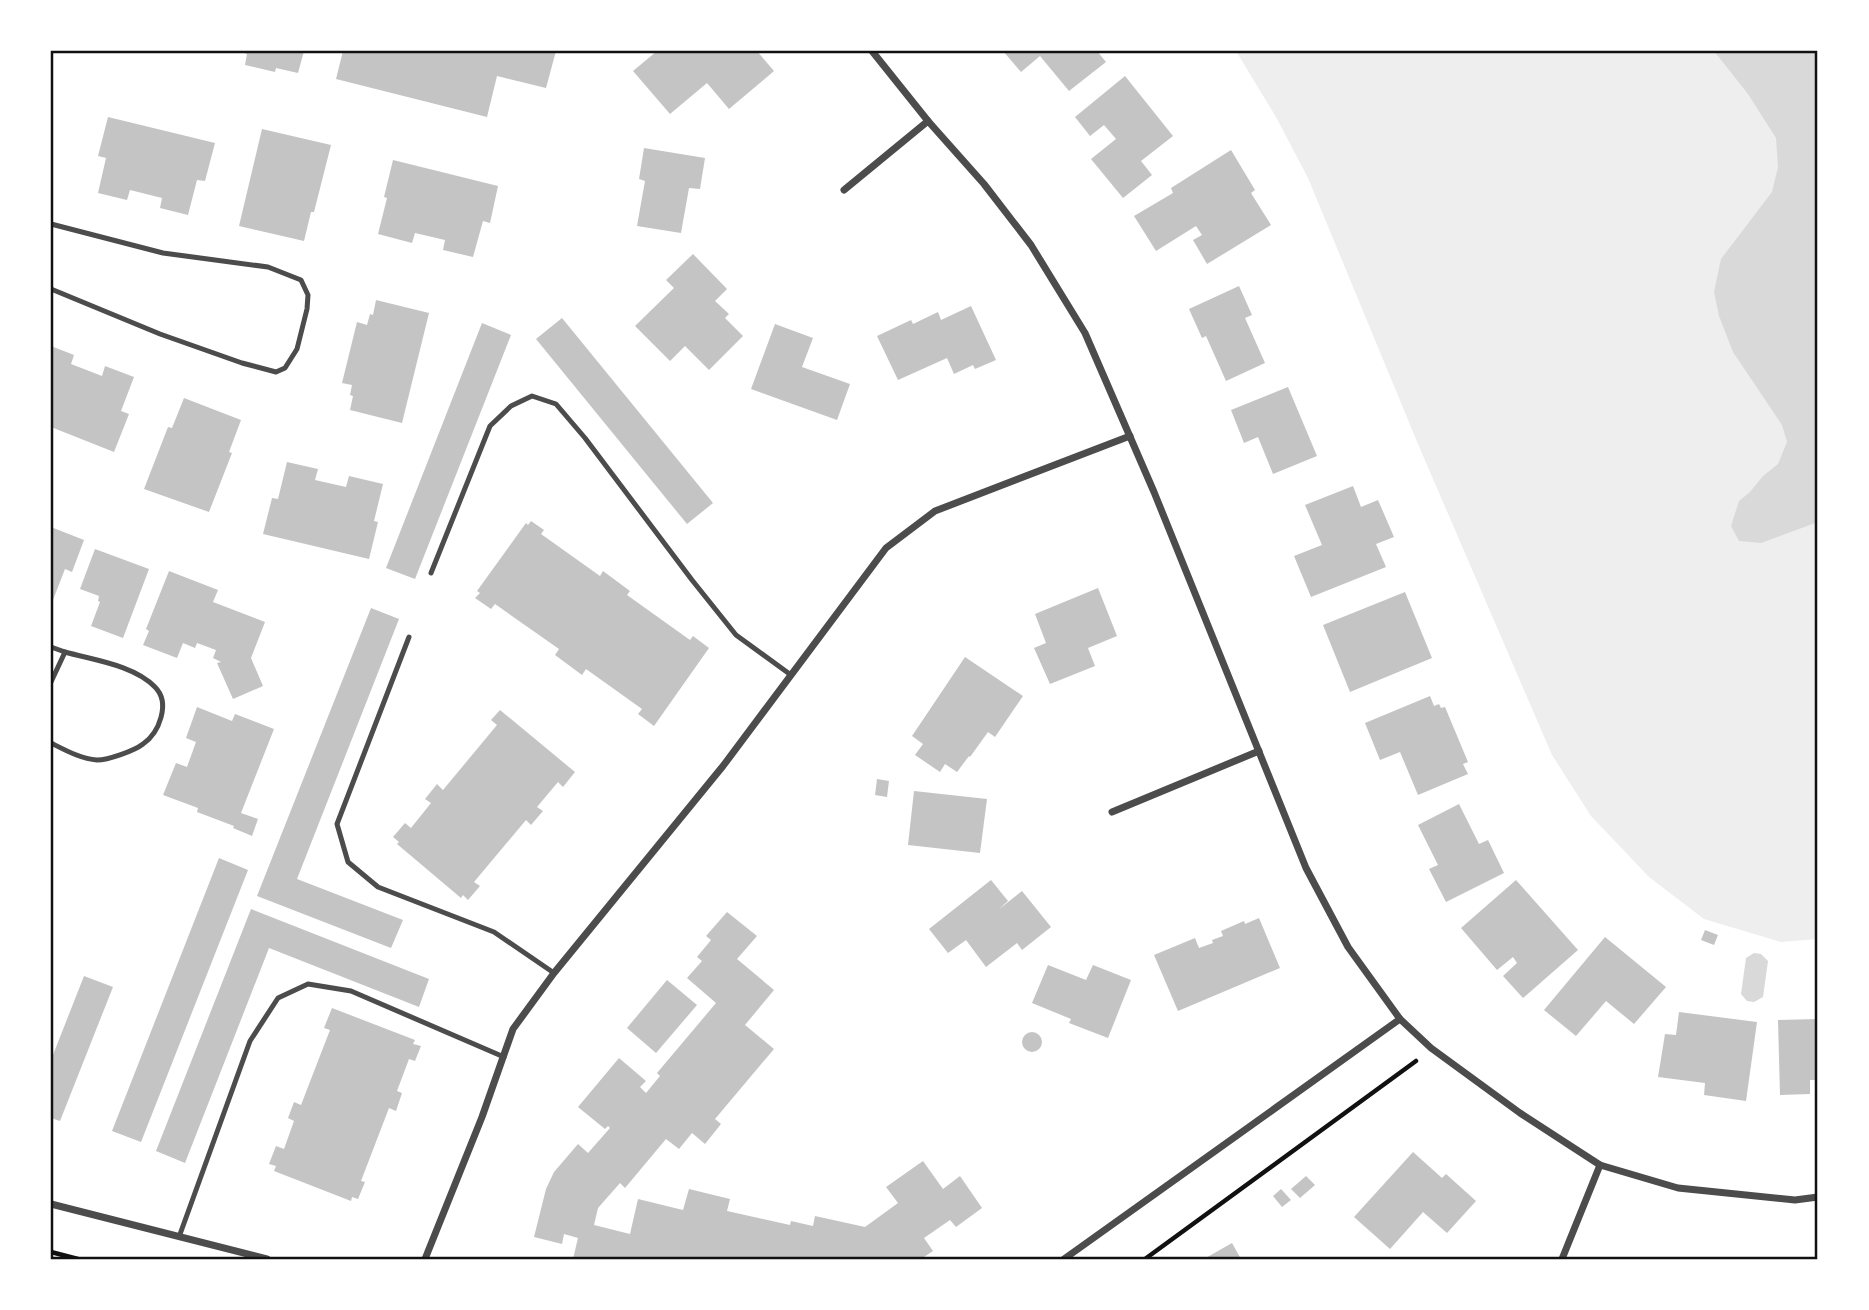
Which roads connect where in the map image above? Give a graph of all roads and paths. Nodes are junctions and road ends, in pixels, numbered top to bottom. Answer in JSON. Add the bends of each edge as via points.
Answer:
{"nodes":[{"id":1,"x":872,"y":51,"type":"edge"},
{"id":2,"x":928,"y":121,"type":"junction"},
{"id":3,"x":845,"y":190,"type":"dead end"},
{"id":4,"x":51,"y":223,"type":"edge"},
{"id":5,"x":51,"y":289,"type":"edge"},
{"id":6,"x":1130,"y":436,"type":"junction"},
{"id":7,"x":431,"y":573,"type":"dead end"},
{"id":8,"x":409,"y":637,"type":"dead end"},
{"id":9,"x":51,"y":647,"type":"edge"},
{"id":10,"x":65,"y":652,"type":"junction"},
{"id":11,"x":791,"y":675,"type":"junction"},
{"id":12,"x":51,"y":682,"type":"edge"},
{"id":13,"x":51,"y":743,"type":"edge"},
{"id":14,"x":1259,"y":751,"type":"junction"},
{"id":15,"x":1112,"y":812,"type":"dead end"},
{"id":16,"x":555,"y":973,"type":"junction"},
{"id":17,"x":1400,"y":1019,"type":"junction"},
{"id":18,"x":504,"y":1057,"type":"junction"},
{"id":19,"x":1416,"y":1061,"type":"dead end"},
{"id":20,"x":1600,"y":1164,"type":"junction"},
{"id":21,"x":1818,"y":1198,"type":"edge"},
{"id":22,"x":51,"y":1204,"type":"edge"},
{"id":23,"x":179,"y":1237,"type":"junction"},
{"id":24,"x":1077,"y":1250,"type":"junction"},
{"id":25,"x":51,"y":1252,"type":"edge"},
{"id":26,"x":78,"y":1259,"type":"edge"},
{"id":27,"x":267,"y":1259,"type":"edge"},
{"id":28,"x":425,"y":1259,"type":"edge"},
{"id":29,"x":1064,"y":1259,"type":"edge"},
{"id":30,"x":1080,"y":1259,"type":"edge"},
{"id":31,"x":1145,"y":1259,"type":"edge"},
{"id":32,"x":1562,"y":1259,"type":"edge"}],
"edges":[{"from":1,"to":2,"type":"street"},
{"from":2,"to":3,"type":"street"},
{"from":2,"to":6,"type":"street","via":[[1031,245],[1085,333]]},
{"from":4,"to":5,"type":"lane","via":[[163,254],[268,267],[301,280],[308,295],[297,349],[285,368],[276,372],[160,334]]},
{"from":6,"to":11,"type":"street","via":[[935,512],[886,548]]},
{"from":6,"to":14,"type":"street"},
{"from":7,"to":11,"type":"lane","via":[[490,426],[510,405],[532,396],[556,404],[736,635]]},
{"from":8,"to":16,"type":"lane","via":[[337,824],[348,862],[378,887],[494,932]]},
{"from":9,"to":10,"type":"lane"},
{"from":10,"to":12,"type":"lane"},
{"from":10,"to":13,"type":"lane","via":[[120,667],[146,680],[158,689],[163,707],[158,727],[144,744],[125,752],[98,760]]},
{"from":11,"to":16,"type":"street"},
{"from":14,"to":15,"type":"street"},
{"from":14,"to":17,"type":"street","via":[[1306,868],[1348,947]]},
{"from":16,"to":18,"type":"street","via":[[513,1029]]},
{"from":17,"to":20,"type":"street","via":[[1431,1048],[1520,1113]]},
{"from":17,"to":24,"type":"street"},
{"from":18,"to":23,"type":"lane","via":[[351,990],[308,984],[278,998],[250,1041]]},
{"from":18,"to":28,"type":"street"},
{"from":19,"to":31,"type":"path"},
{"from":20,"to":21,"type":"street","via":[[1678,1188],[1795,1200]]},
{"from":20,"to":32,"type":"street"},
{"from":22,"to":23,"type":"street"},
{"from":23,"to":27,"type":"street"},
{"from":24,"to":29,"type":"street"},
{"from":24,"to":30,"type":"lane"},
{"from":25,"to":26,"type":"path"}]}
